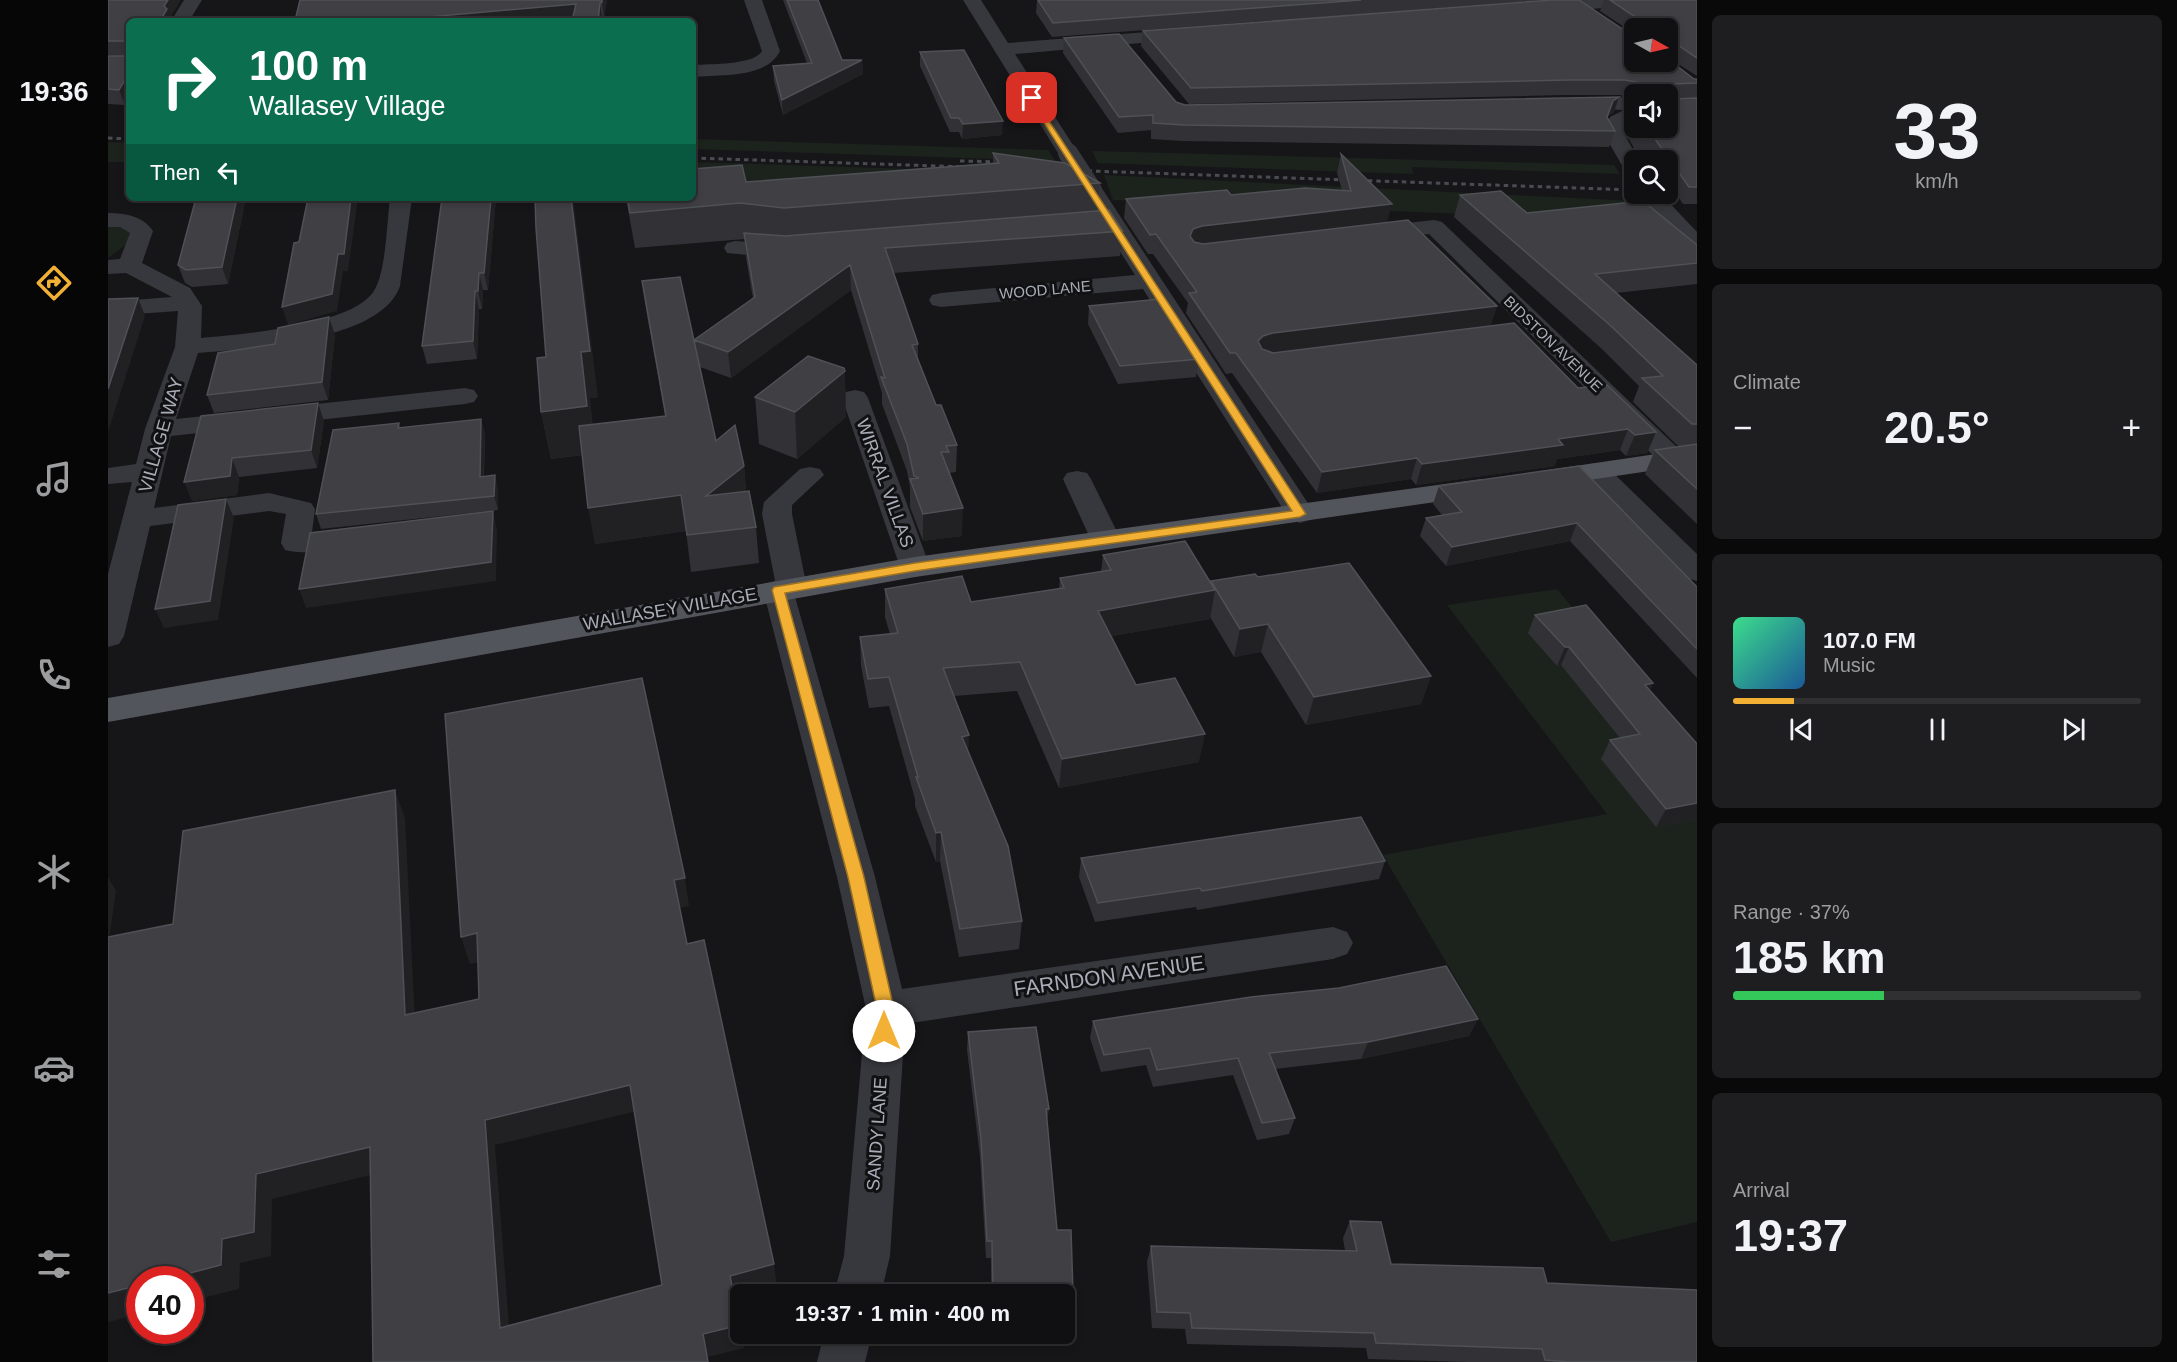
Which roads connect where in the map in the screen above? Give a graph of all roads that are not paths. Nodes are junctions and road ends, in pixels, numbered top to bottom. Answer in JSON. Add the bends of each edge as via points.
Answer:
{"nodes":[{"id":1,"x":193,"y":0,"type":"edge"},
{"id":2,"x":753,"y":0,"type":"edge"},
{"id":3,"x":972,"y":0,"type":"edge"},
{"id":4,"x":1642,"y":0,"type":"edge"},
{"id":5,"x":1577,"y":5,"type":"junction"},
{"id":6,"x":1517,"y":9,"type":"edge"},
{"id":7,"x":182,"y":18,"type":"edge"},
{"id":8,"x":1596,"y":18,"type":"edge"},
{"id":9,"x":1207,"y":33,"type":"edge"},
{"id":10,"x":1123,"y":39,"type":"junction"},
{"id":11,"x":1004,"y":49,"type":"junction"},
{"id":12,"x":1138,"y":57,"type":"edge"},
{"id":13,"x":696,"y":71,"type":"edge"},
{"id":14,"x":1551,"y":104,"type":"edge"},
{"id":15,"x":1624,"y":104,"type":"edge"},
{"id":16,"x":1624,"y":118,"type":"edge"},
{"id":17,"x":1624,"y":153,"type":"edge"},
{"id":18,"x":401,"y":201,"type":"edge"},
{"id":19,"x":1657,"y":204,"type":"edge"},
{"id":20,"x":108,"y":220,"type":"edge"},
{"id":21,"x":1352,"y":236,"type":"edge"},
{"id":22,"x":1697,"y":245,"type":"edge"},
{"id":23,"x":735,"y":248,"type":"dead end"},
{"id":24,"x":810,"y":250,"type":"edge"},
{"id":25,"x":118,"y":267,"type":"edge"},
{"id":26,"x":1150,"y":281,"type":"junction"},
{"id":27,"x":941,"y":300,"type":"dead end"},
{"id":28,"x":188,"y":303,"type":"junction"},
{"id":29,"x":108,"y":309,"type":"edge"},
{"id":30,"x":188,"y":347,"type":"junction"},
{"id":31,"x":466,"y":396,"type":"dead end"},
{"id":32,"x":855,"y":398,"type":"dead end"},
{"id":33,"x":159,"y":429,"type":"junction"},
{"id":34,"x":1685,"y":458,"type":"edge"},
{"id":35,"x":149,"y":471,"type":"junction"},
{"id":36,"x":1595,"y":471,"type":"junction"},
{"id":37,"x":810,"y":475,"type":"dead end"},
{"id":38,"x":108,"y":476,"type":"edge"},
{"id":39,"x":1077,"y":479,"type":"dead end"},
{"id":40,"x":1300,"y":514,"type":"junction"},
{"id":41,"x":137,"y":519,"type":"junction"},
{"id":42,"x":377,"y":534,"type":"edge"},
{"id":43,"x":1106,"y":540,"type":"junction"},
{"id":44,"x":915,"y":567,"type":"junction"},
{"id":45,"x":1697,"y":571,"type":"edge"},
{"id":46,"x":114,"y":586,"type":"edge"},
{"id":47,"x":785,"y":589,"type":"junction"},
{"id":48,"x":108,"y":636,"type":"edge"},
{"id":49,"x":108,"y":710,"type":"edge"},
{"id":50,"x":1333,"y":944,"type":"dead end"},
{"id":51,"x":886,"y":1009,"type":"junction"},
{"id":52,"x":860,"y":1284,"type":"edge"},
{"id":53,"x":846,"y":1344,"type":"edge"},
{"id":54,"x":841,"y":1362,"type":"edge"}],
"edges":[{"from":1,"to":7,"type":"street"},
{"from":2,"to":13,"type":"street","via":[[771,51],[767,59],[751,66]]},
{"from":3,"to":11,"type":"street"},
{"from":4,"to":5,"type":"street"},
{"from":5,"to":6,"type":"street"},
{"from":5,"to":8,"type":"street"},
{"from":9,"to":10,"type":"street"},
{"from":10,"to":11,"type":"street"},
{"from":10,"to":12,"type":"street"},
{"from":11,"to":26,"type":"street","bridge":true,"via":[[1092,190],[1103,227]]},
{"from":14,"to":15,"type":"street"},
{"from":16,"to":17,"type":"street","via":[[1617,121],[1614,134]]},
{"from":18,"to":30,"type":"street","via":[[386,292],[373,308],[315,330]]},
{"from":19,"to":22,"type":"street"},
{"from":20,"to":25,"type":"street","via":[[124,220],[142,231]]},
{"from":21,"to":34,"type":"street","name":"BIDSTON AVENUE","via":[[1434,227],[1526,331]]},
{"from":23,"to":24,"type":"street"},
{"from":25,"to":28,"type":"street","via":[[182,293]]},
{"from":26,"to":27,"type":"street","name":"WOOD LANE"},
{"from":26,"to":40,"type":"street"},
{"from":28,"to":29,"type":"street"},
{"from":28,"to":30,"type":"street","name":"VILLAGE WAY"},
{"from":30,"to":33,"type":"street","name":"VILLAGE WAY"},
{"from":31,"to":33,"type":"street"},
{"from":32,"to":44,"type":"street","name":"WIRRAL VILLAS"},
{"from":33,"to":35,"type":"street","name":"VILLAGE WAY"},
{"from":34,"to":36,"type":"main road","name":"WALLASEY VILLAGE"},
{"from":35,"to":38,"type":"street"},
{"from":35,"to":41,"type":"street","name":"VILLAGE WAY"},
{"from":36,"to":40,"type":"main road","name":"WALLASEY VILLAGE"},
{"from":36,"to":45,"type":"street"},
{"from":37,"to":47,"type":"street","name":"SANDY LANE","via":[[778,502]]},
{"from":39,"to":43,"type":"street"},
{"from":40,"to":43,"type":"main road","name":"WALLASEY VILLAGE"},
{"from":41,"to":42,"type":"street","via":[[269,502],[301,509],[296,543]]},
{"from":41,"to":46,"type":"street","name":"VILLAGE WAY"},
{"from":43,"to":44,"type":"main road","name":"WALLASEY VILLAGE"},
{"from":44,"to":47,"type":"main road","name":"WALLASEY VILLAGE"},
{"from":46,"to":48,"type":"street","name":"VILLAGE WAY"},
{"from":47,"to":49,"type":"main road","name":"WALLASEY VILLAGE"},
{"from":47,"to":51,"type":"street","name":"SANDY LANE"},
{"from":50,"to":51,"type":"street","name":"FARNDON AVENUE"},
{"from":51,"to":52,"type":"street","name":"SANDY LANE","via":[[867,1256]]},
{"from":53,"to":54,"type":"street"}]}
